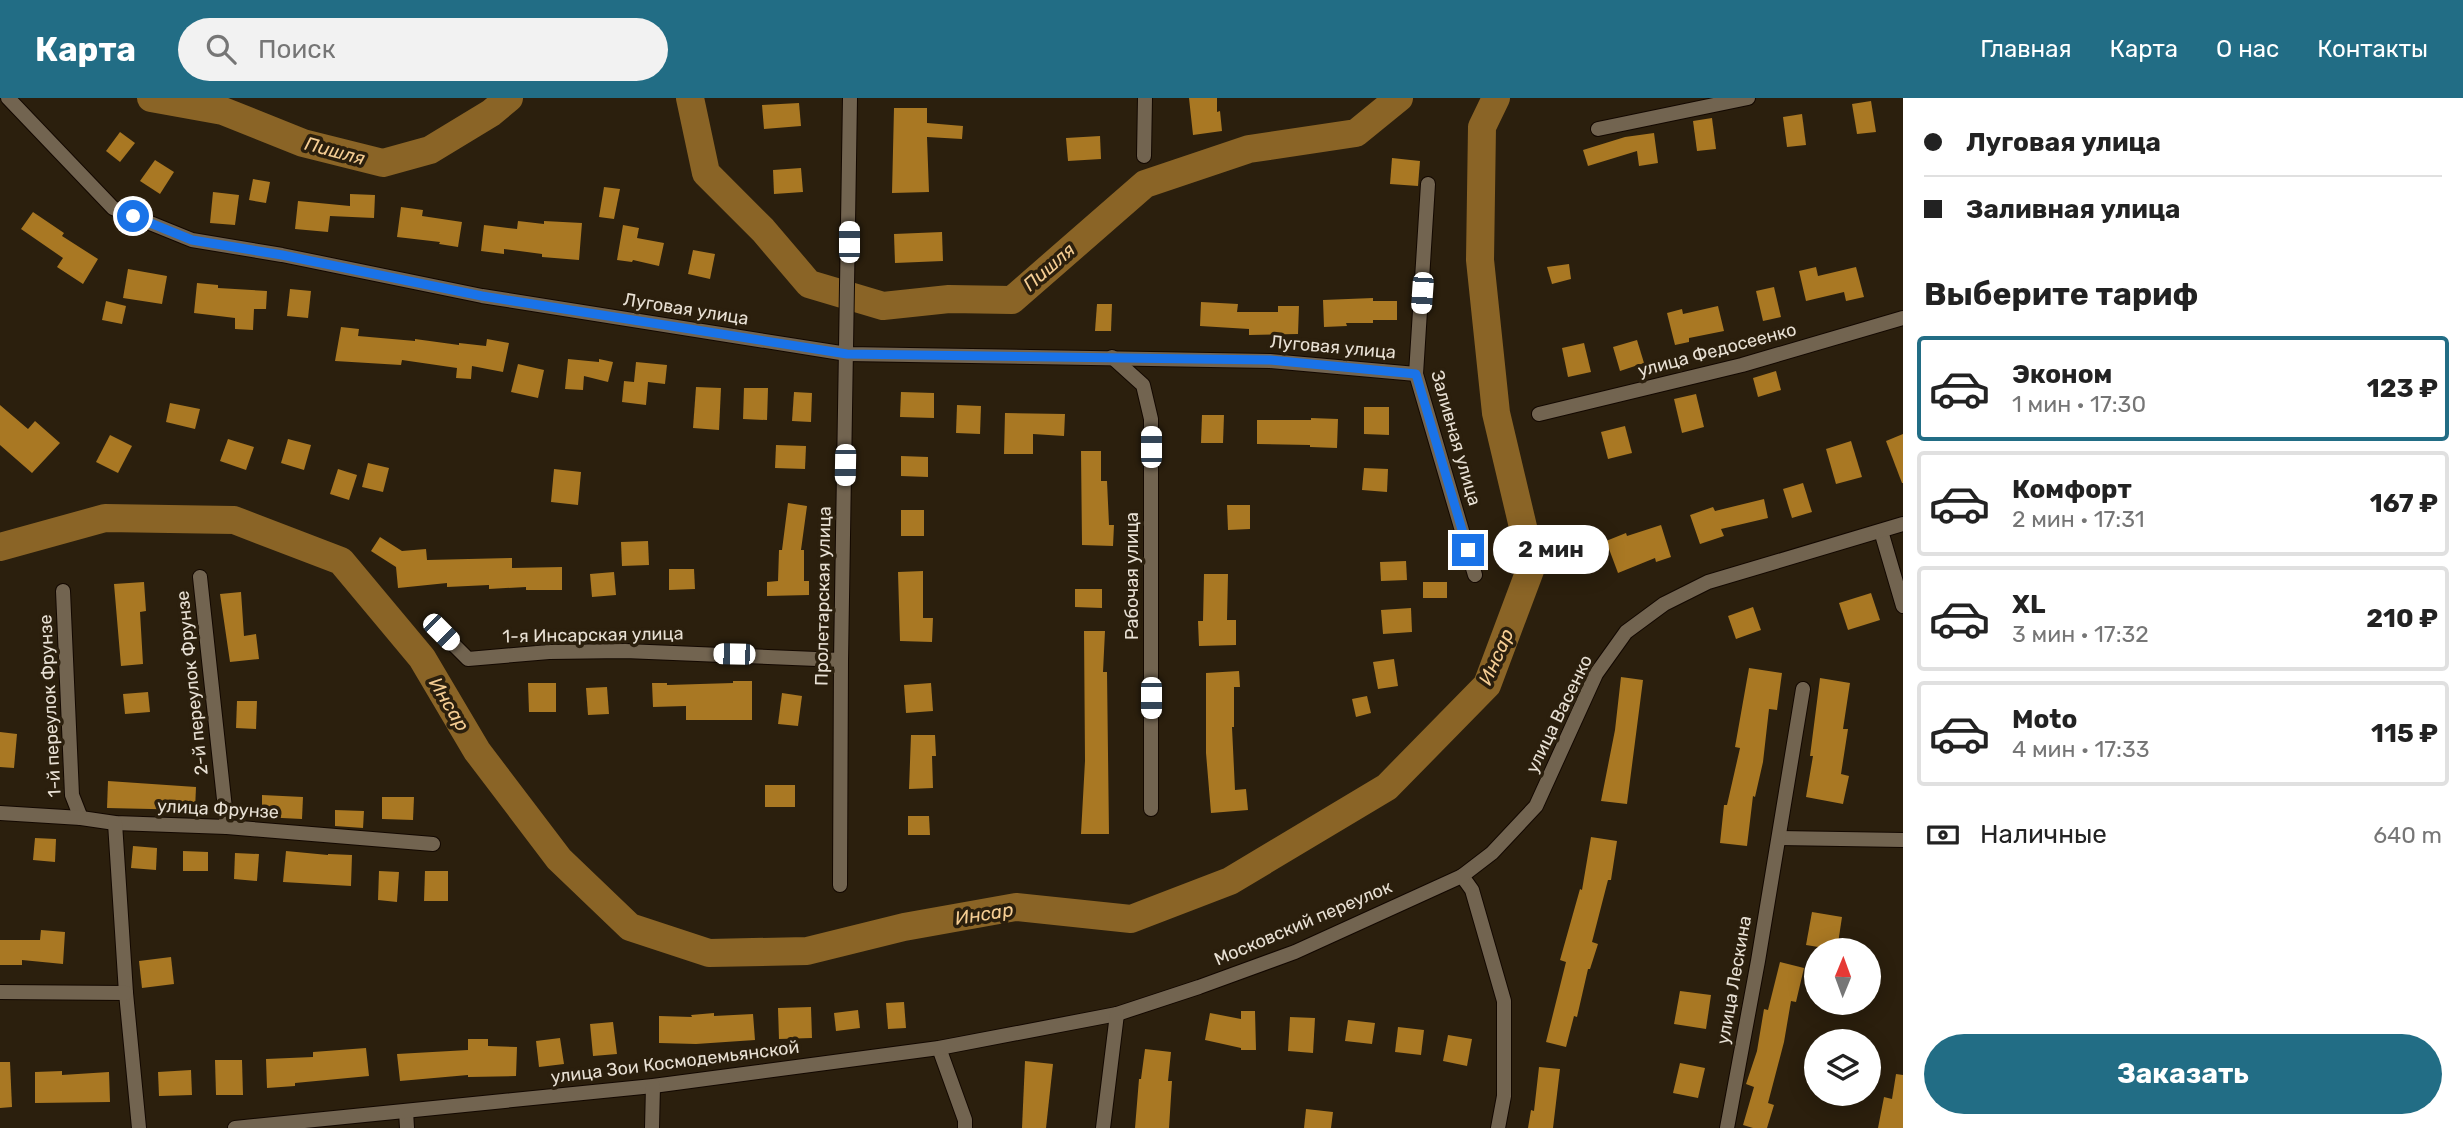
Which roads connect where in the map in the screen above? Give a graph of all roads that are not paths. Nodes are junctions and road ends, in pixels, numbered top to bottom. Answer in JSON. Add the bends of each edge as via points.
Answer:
{"nodes":[{"id":1,"x":8,"y":98,"type":"edge"},
{"id":2,"x":850,"y":98,"type":"edge"},
{"id":3,"x":1145,"y":98,"type":"edge"},
{"id":4,"x":1748,"y":98,"type":"edge"},
{"id":5,"x":1598,"y":130,"type":"dead end"},
{"id":6,"x":1144,"y":156,"type":"dead end"},
{"id":7,"x":1428,"y":184,"type":"dead end"},
{"id":8,"x":1903,"y":318,"type":"edge"},
{"id":9,"x":847,"y":354,"type":"junction"},
{"id":10,"x":1112,"y":357,"type":"junction"},
{"id":11,"x":1416,"y":374,"type":"junction"},
{"id":12,"x":1539,"y":414,"type":"dead end"},
{"id":13,"x":1903,"y":524,"type":"edge"},
{"id":14,"x":1881,"y":531,"type":"junction"},
{"id":15,"x":1475,"y":575,"type":"dead end"},
{"id":16,"x":200,"y":577,"type":"dead end"},
{"id":17,"x":63,"y":590,"type":"dead end"},
{"id":18,"x":1903,"y":606,"type":"edge"},
{"id":19,"x":441,"y":632,"type":"dead end"},
{"id":20,"x":841,"y":660,"type":"junction"},
{"id":21,"x":1803,"y":688,"type":"dead end"},
{"id":22,"x":1151,"y":809,"type":"dead end"},
{"id":23,"x":0,"y":813,"type":"edge"},
{"id":24,"x":81,"y":818,"type":"junction"},
{"id":25,"x":115,"y":823,"type":"junction"},
{"id":26,"x":227,"y":827,"type":"junction"},
{"id":27,"x":1779,"y":838,"type":"junction"},
{"id":28,"x":1903,"y":840,"type":"edge"},
{"id":29,"x":433,"y":844,"type":"dead end"},
{"id":30,"x":1462,"y":876,"type":"junction"},
{"id":31,"x":840,"y":885,"type":"dead end"},
{"id":32,"x":0,"y":992,"type":"edge"},
{"id":33,"x":126,"y":993,"type":"junction"},
{"id":34,"x":1117,"y":1014,"type":"junction"},
{"id":35,"x":939,"y":1048,"type":"junction"},
{"id":36,"x":653,"y":1086,"type":"junction"},
{"id":37,"x":406,"y":1111,"type":"junction"},
{"id":38,"x":139,"y":1128,"type":"edge"},
{"id":39,"x":234,"y":1128,"type":"edge"},
{"id":40,"x":407,"y":1128,"type":"edge"},
{"id":41,"x":652,"y":1128,"type":"edge"},
{"id":42,"x":965,"y":1128,"type":"edge"},
{"id":43,"x":1103,"y":1128,"type":"edge"},
{"id":44,"x":1498,"y":1128,"type":"edge"},
{"id":45,"x":1727,"y":1128,"type":"edge"}],
"edges":[{"from":1,"to":9,"type":"street","name":"Луговая улица","via":[[113,208],[192,240],[482,296]]},
{"from":2,"to":9,"type":"street","name":"Пролетарская улица"},
{"from":3,"to":6,"type":"street"},
{"from":4,"to":5,"type":"street"},
{"from":7,"to":11,"type":"street","name":"Заливная улица"},
{"from":8,"to":12,"type":"street","name":"улица Федосеенко","via":[[1742,365]]},
{"from":9,"to":10,"type":"street","name":"Луговая улица"},
{"from":9,"to":20,"type":"street","name":"Пролетарская улица"},
{"from":10,"to":11,"type":"street","name":"Луговая улица","via":[[1270,360]]},
{"from":10,"to":22,"type":"street","name":"Рабочая улица","via":[[1143,385],[1151,419]]},
{"from":11,"to":15,"type":"street","name":"Заливная улица"},
{"from":13,"to":14,"type":"street","name":"улица Васенко"},
{"from":14,"to":18,"type":"street"},
{"from":14,"to":30,"type":"street","name":"улица Васенко","via":[[1708,582],[1664,604],[1626,632],[1596,674],[1536,806],[1492,853]]},
{"from":16,"to":26,"type":"street","name":"2-й переулок Фрунзе"},
{"from":17,"to":24,"type":"street","name":"1-й переулок Фрунзе","via":[[72,795]]},
{"from":19,"to":20,"type":"street","name":"1-я Инсарская улица","via":[[468,659],[625,651]]},
{"from":20,"to":31,"type":"street","name":"Пролетарская улица"},
{"from":21,"to":27,"type":"street","name":"улица Лескина"},
{"from":23,"to":24,"type":"street","name":"улица Фрунзе"},
{"from":24,"to":25,"type":"street","name":"улица Фрунзе"},
{"from":25,"to":26,"type":"street","name":"улица Фрунзе"},
{"from":25,"to":33,"type":"street"},
{"from":26,"to":29,"type":"street","name":"улица Фрунзе"},
{"from":27,"to":28,"type":"street"},
{"from":27,"to":45,"type":"street","name":"улица Лескина"},
{"from":30,"to":34,"type":"street","name":"Московский переулок","via":[[1295,952]]},
{"from":30,"to":44,"type":"street","via":[[1472,890],[1504,1001],[1504,1096]]},
{"from":32,"to":33,"type":"street"},
{"from":33,"to":38,"type":"street"},
{"from":34,"to":35,"type":"street","name":"улица Зои Космодемьянской"},
{"from":34,"to":43,"type":"street"},
{"from":35,"to":36,"type":"street","name":"улица Зои Космодемьянской"},
{"from":35,"to":42,"type":"street"},
{"from":36,"to":37,"type":"street","name":"улица Зои Космодемьянской"},
{"from":36,"to":41,"type":"street"},
{"from":37,"to":39,"type":"street","name":"улица Зои Космодемьянской"},
{"from":37,"to":40,"type":"street"}]}
